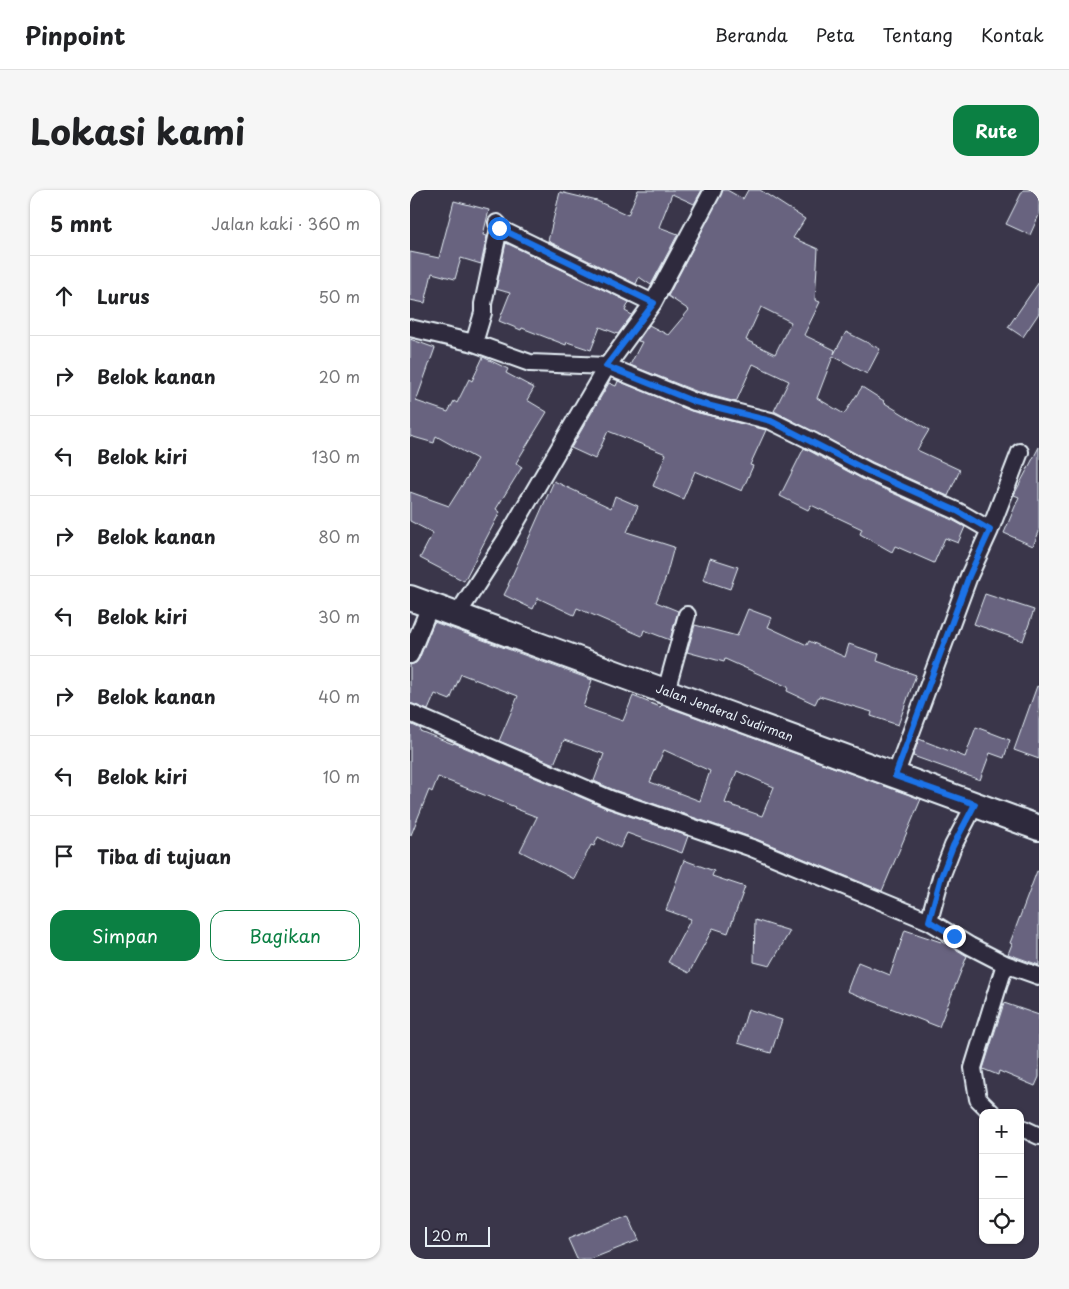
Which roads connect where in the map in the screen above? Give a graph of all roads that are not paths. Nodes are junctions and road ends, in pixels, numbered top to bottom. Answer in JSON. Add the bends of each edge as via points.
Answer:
{"nodes":[{"id":1,"x":713,"y":190,"type":"edge"},
{"id":2,"x":654,"y":303,"type":"junction"},
{"id":3,"x":410,"y":328,"type":"edge"},
{"id":4,"x":474,"y":343,"type":"junction"},
{"id":5,"x":606,"y":366,"type":"junction"},
{"id":6,"x":1020,"y":452,"type":"dead end"},
{"id":7,"x":990,"y":530,"type":"junction"},
{"id":8,"x":420,"y":602,"type":"edge"},
{"id":9,"x":457,"y":615,"type":"junction"},
{"id":10,"x":687,"y":615,"type":"dead end"},
{"id":11,"x":410,"y":655,"type":"edge"},
{"id":12,"x":666,"y":691,"type":"junction"},
{"id":13,"x":410,"y":713,"type":"edge"},
{"id":14,"x":895,"y":776,"type":"junction"},
{"id":15,"x":975,"y":804,"type":"junction"},
{"id":16,"x":1039,"y":828,"type":"edge"},
{"id":17,"x":929,"y":921,"type":"junction"},
{"id":18,"x":1005,"y":964,"type":"junction"},
{"id":19,"x":1039,"y":976,"type":"edge"},
{"id":20,"x":988,"y":1109,"type":"edge"},
{"id":21,"x":1024,"y":1129,"type":"edge"},
{"id":22,"x":1039,"y":1136,"type":"edge"}],
"edges":[{"from":1,"to":2,"type":"street"},
{"from":2,"to":4,"type":"street","via":[[498,226],[483,313]]},
{"from":2,"to":5,"type":"street"},
{"from":3,"to":4,"type":"street"},
{"from":4,"to":5,"type":"street","via":[[530,362]]},
{"from":5,"to":7,"type":"street","via":[[695,402],[771,421]]},
{"from":5,"to":9,"type":"street","via":[[508,536]]},
{"from":6,"to":7,"type":"street"},
{"from":7,"to":14,"type":"street","via":[[969,576]]},
{"from":8,"to":9,"type":"main road","name":"Jalan Jenderal Sudirman"},
{"from":8,"to":11,"type":"street"},
{"from":9,"to":12,"type":"main road","name":"Jalan Jenderal Sudirman"},
{"from":10,"to":12,"type":"street"},
{"from":12,"to":14,"type":"main road","name":"Jalan Jenderal Sudirman"},
{"from":13,"to":17,"type":"street","via":[[610,799],[752,848]]},
{"from":14,"to":15,"type":"main road","name":"Jalan Jenderal Sudirman"},
{"from":15,"to":16,"type":"main road","name":"Jalan Jenderal Sudirman"},
{"from":15,"to":17,"type":"street","via":[[953,846]]},
{"from":17,"to":18,"type":"street"},
{"from":18,"to":19,"type":"street"},
{"from":18,"to":20,"type":"street","via":[[973,1068],[978,1099]]},
{"from":21,"to":22,"type":"street"}]}
